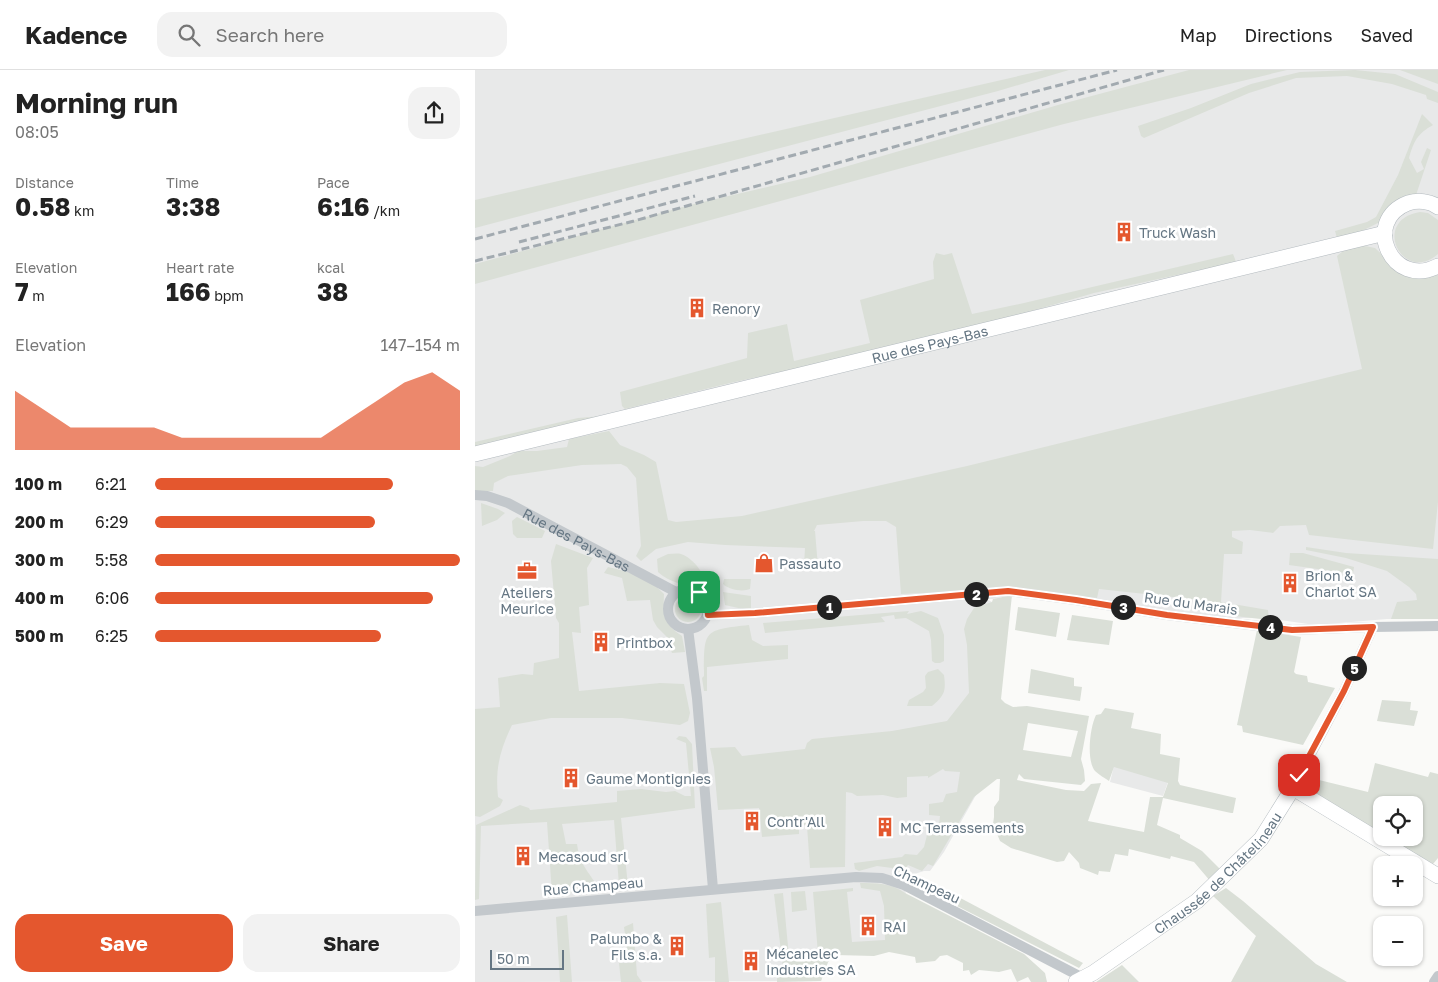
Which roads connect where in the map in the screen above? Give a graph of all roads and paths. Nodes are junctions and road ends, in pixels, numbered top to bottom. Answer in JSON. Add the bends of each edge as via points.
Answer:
{"nodes":[{"id":1,"x":1438,"y":207,"type":"edge"},
{"id":2,"x":1385,"y":233,"type":"junction"},
{"id":3,"x":1438,"y":266,"type":"edge"},
{"id":4,"x":475,"y":454,"type":"edge"},
{"id":5,"x":475,"y":496,"type":"edge"},
{"id":6,"x":677,"y":592,"type":"junction"},
{"id":7,"x":708,"y":615,"type":"junction"},
{"id":8,"x":1438,"y":626,"type":"edge"},
{"id":9,"x":1373,"y":627,"type":"junction"},
{"id":10,"x":688,"y":629,"type":"junction"},
{"id":11,"x":1293,"y":788,"type":"junction"},
{"id":12,"x":1438,"y":876,"type":"edge"},
{"id":13,"x":713,"y":889,"type":"junction"},
{"id":14,"x":475,"y":911,"type":"edge"},
{"id":15,"x":1438,"y":976,"type":"edge"},
{"id":16,"x":1079,"y":980,"type":"edge"},
{"id":17,"x":1434,"y":982,"type":"edge"}],
"edges":[{"from":1,"to":2,"type":"street","via":[[1423,201],[1402,206],[1387,222]]},
{"from":2,"to":3,"type":"street","via":[[1385,244],[1398,264],[1419,271]]},
{"from":2,"to":4,"type":"street","name":"Rue des Pays-Bas"},
{"from":5,"to":6,"type":"street","name":"Rue des Pays-Bas","via":[[487,496],[508,504]]},
{"from":6,"to":7,"type":"street","via":[[688,588],[699,592],[707,601]]},
{"from":6,"to":10,"type":"street","via":[[669,601],[668,612],[677,626]]},
{"from":7,"to":9,"type":"street","name":"Rue du Marais","via":[[1008,591],[1292,630]]},
{"from":7,"to":10,"type":"street","via":[[699,626]]},
{"from":8,"to":9,"type":"street"},
{"from":9,"to":11,"type":"street","name":"Chaussée de Châtelineau","via":[[1344,691]]},
{"from":10,"to":13,"type":"street"},
{"from":11,"to":12,"type":"street"},
{"from":11,"to":16,"type":"street","name":"Chaussée de Châtelineau","via":[[1261,839],[1197,901]]},
{"from":13,"to":14,"type":"street","name":"Rue Champeau"},
{"from":13,"to":16,"type":"street","name":"Champeau","via":[[856,877],[882,878],[904,885]]},
{"from":15,"to":17,"type":"street"}]}
